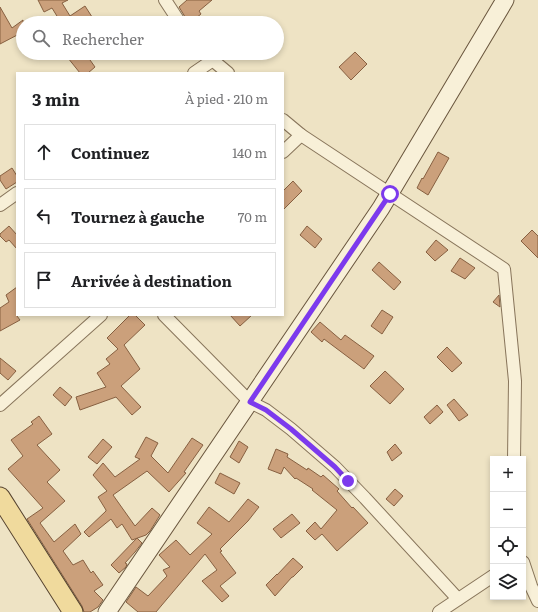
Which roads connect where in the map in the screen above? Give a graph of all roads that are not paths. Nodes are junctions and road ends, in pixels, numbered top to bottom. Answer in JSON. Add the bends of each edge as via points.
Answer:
{"nodes":[{"id":1,"x":165,"y":0,"type":"edge"},
{"id":2,"x":505,"y":0,"type":"edge"},
{"id":3,"x":175,"y":16,"type":"edge"},
{"id":4,"x":205,"y":60,"type":"edge"},
{"id":5,"x":213,"y":60,"type":"edge"},
{"id":6,"x":195,"y":72,"type":"edge"},
{"id":7,"x":227,"y":72,"type":"edge"},
{"id":8,"x":284,"y":121,"type":"edge"},
{"id":9,"x":301,"y":135,"type":"junction"},
{"id":10,"x":284,"y":151,"type":"edge"},
{"id":11,"x":16,"y":194,"type":"edge"},
{"id":12,"x":390,"y":194,"type":"junction"},
{"id":13,"x":0,"y":205,"type":"edge"},
{"id":14,"x":100,"y":316,"type":"edge"},
{"id":15,"x":165,"y":316,"type":"edge"},
{"id":16,"x":250,"y":402,"type":"junction"},
{"id":17,"x":0,"y":405,"type":"edge"},
{"id":18,"x":514,"y":456,"type":"edge"},
{"id":19,"x":0,"y":497,"type":"edge"},
{"id":20,"x":524,"y":564,"type":"edge"},
{"id":21,"x":490,"y":578,"type":"edge"},
{"id":22,"x":458,"y":599,"type":"junction"},
{"id":23,"x":538,"y":601,"type":"edge"},
{"id":24,"x":73,"y":612,"type":"edge"},
{"id":25,"x":107,"y":612,"type":"edge"},
{"id":26,"x":439,"y":612,"type":"edge"}],
"edges":[{"from":1,"to":3,"type":"street"},
{"from":2,"to":12,"type":"street"},
{"from":4,"to":6,"type":"street"},
{"from":5,"to":7,"type":"street"},
{"from":8,"to":9,"type":"street"},
{"from":9,"to":10,"type":"street"},
{"from":9,"to":12,"type":"street"},
{"from":11,"to":13,"type":"street"},
{"from":12,"to":16,"type":"street"},
{"from":12,"to":18,"type":"street","via":[[504,269],[515,381]]},
{"from":14,"to":17,"type":"street"},
{"from":15,"to":16,"type":"street"},
{"from":16,"to":22,"type":"street","via":[[287,425],[335,467]]},
{"from":16,"to":25,"type":"street"},
{"from":19,"to":24,"type":"main road"},
{"from":20,"to":23,"type":"street"},
{"from":21,"to":22,"type":"street"},
{"from":22,"to":26,"type":"street"}]}
